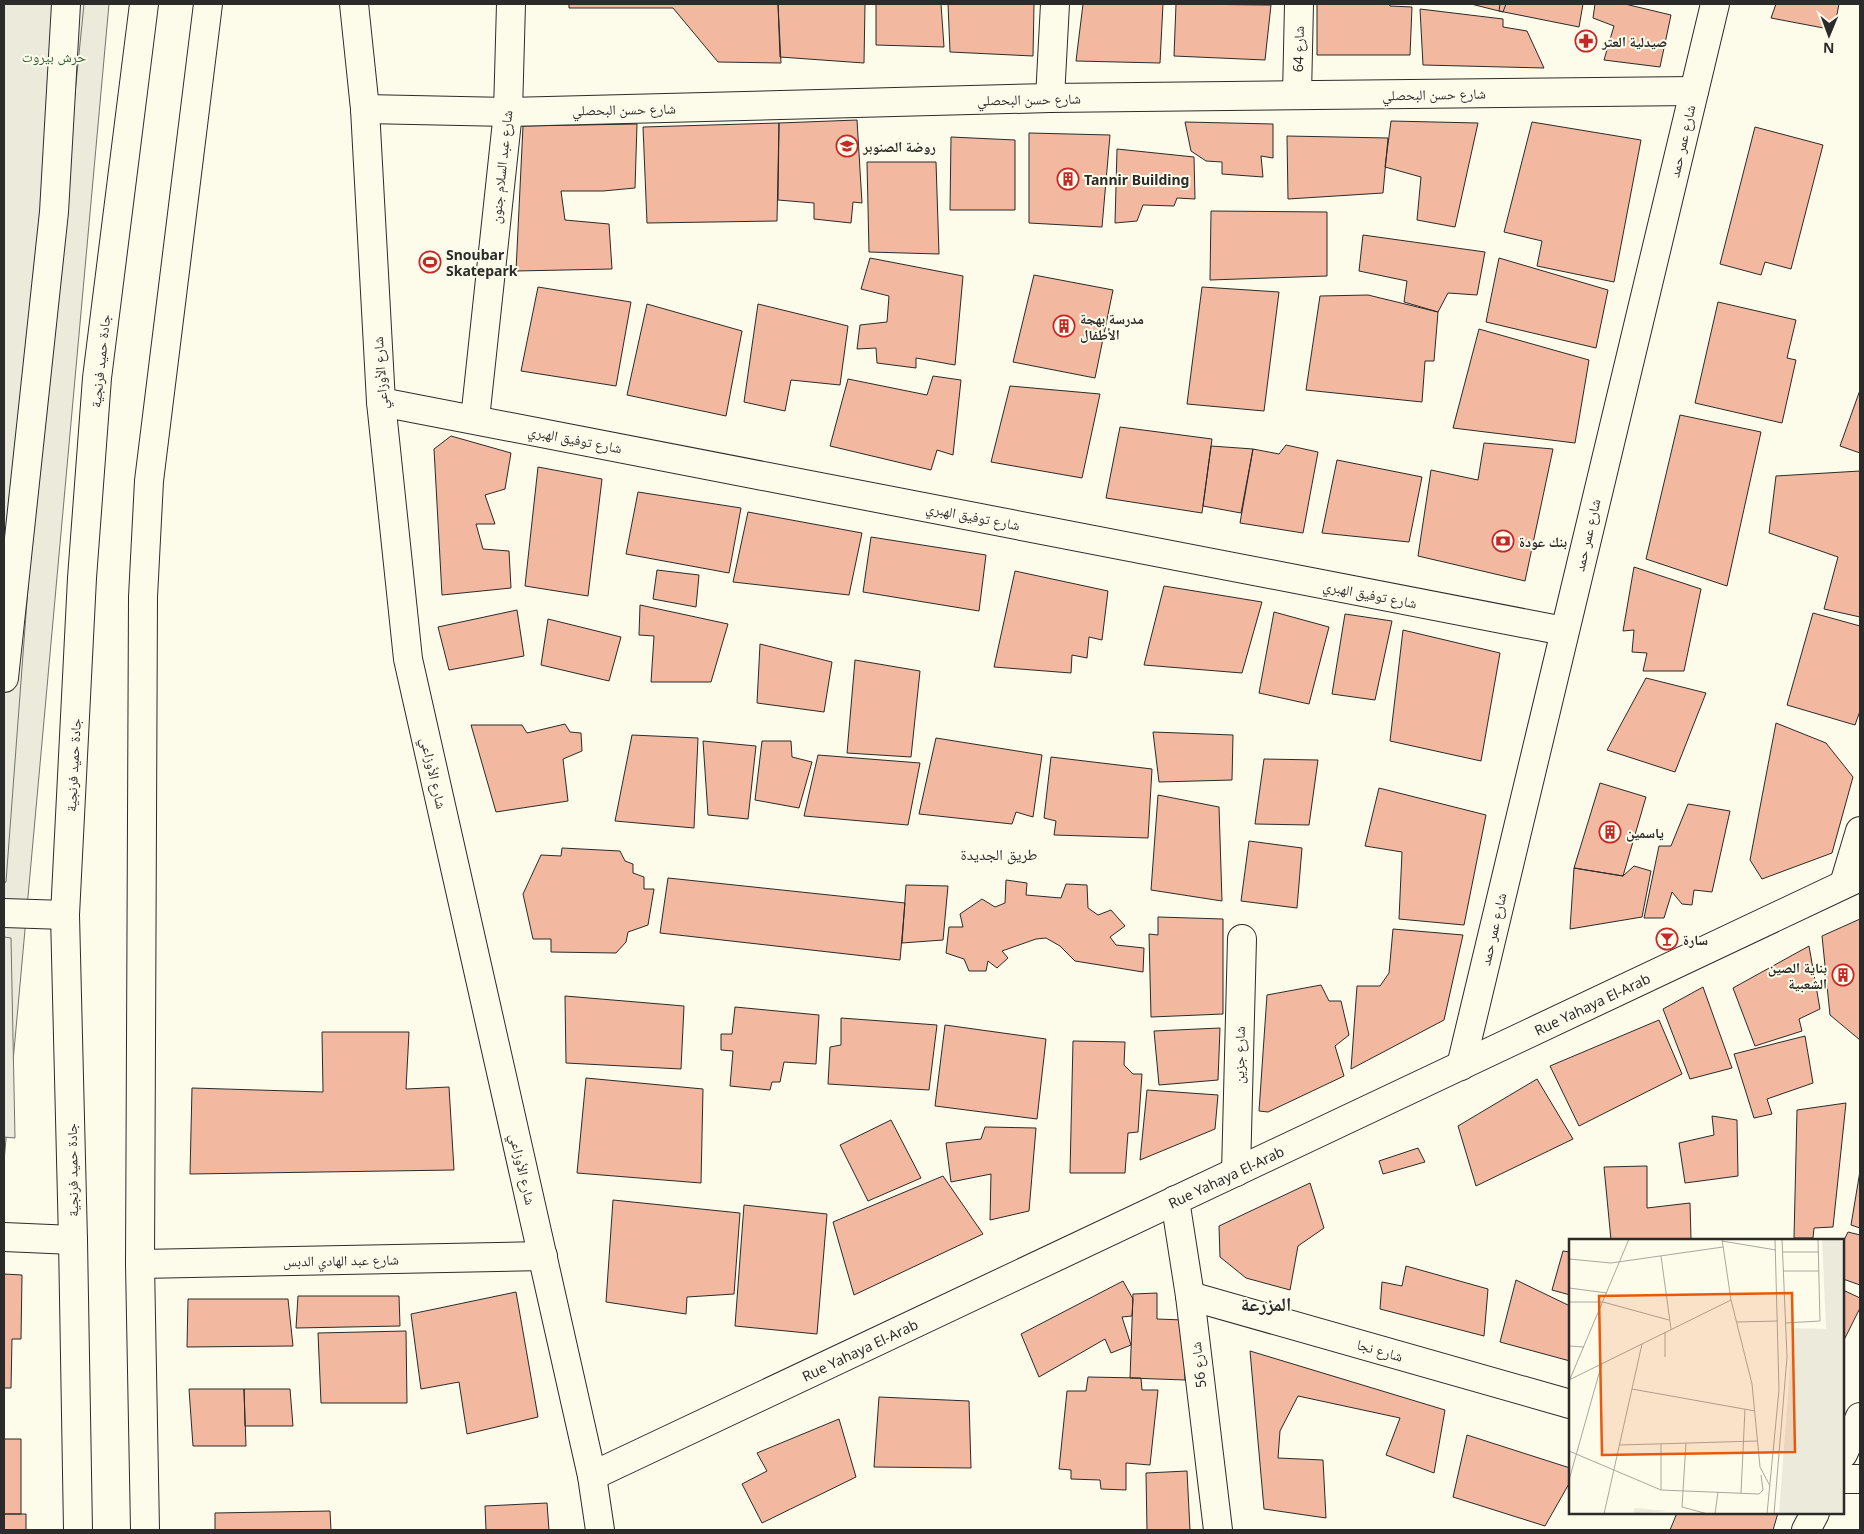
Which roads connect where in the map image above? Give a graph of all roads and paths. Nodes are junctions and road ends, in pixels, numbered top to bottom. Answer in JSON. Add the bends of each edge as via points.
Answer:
{"nodes":[{"id":1,"x":66,"y":4,"type":"edge"},
{"id":2,"x":144,"y":4,"type":"edge"},
{"id":3,"x":208,"y":4,"type":"edge"},
{"id":4,"x":354,"y":4,"type":"edge"},
{"id":5,"x":511,"y":4,"type":"edge"},
{"id":6,"x":1055,"y":4,"type":"edge"},
{"id":7,"x":1299,"y":4,"type":"edge"},
{"id":8,"x":1715,"y":4,"type":"edge"},
{"id":9,"x":1694,"y":91,"type":"junction"},
{"id":10,"x":1297,"y":95,"type":"junction"},
{"id":11,"x":1050,"y":98,"type":"junction"},
{"id":12,"x":365,"y":109,"type":"junction"},
{"id":13,"x":508,"y":112,"type":"junction"},
{"id":14,"x":381,"y":402,"type":"junction"},
{"id":15,"x":475,"y":419,"type":"junction"},
{"id":16,"x":1564,"y":631,"type":"junction"},
{"id":17,"x":4,"y":678,"type":"edge"},
{"id":18,"x":1860,"y":831,"type":"edge"},
{"id":19,"x":1852,"y":880,"type":"edge"},
{"id":20,"x":4,"y":913,"type":"edge"},
{"id":21,"x":65,"y":915,"type":"junction"},
{"id":22,"x":1242,"y":939,"type":"dead end"},
{"id":23,"x":1461,"y":1066,"type":"junction"},
{"id":24,"x":1236,"y":1172,"type":"junction"},
{"id":25,"x":1175,"y":1200,"type":"junction"},
{"id":26,"x":4,"y":1237,"type":"edge"},
{"id":27,"x":73,"y":1240,"type":"junction"},
{"id":28,"x":543,"y":1256,"type":"junction"},
{"id":29,"x":140,"y":1264,"type":"junction"},
{"id":30,"x":1190,"y":1296,"type":"junction"},
{"id":31,"x":1569,"y":1404,"type":"edge"},
{"id":32,"x":1860,"y":1417,"type":"edge"},
{"id":33,"x":1844,"y":1452,"type":"edge"},
{"id":34,"x":592,"y":1476,"type":"junction"},
{"id":35,"x":1844,"y":1479,"type":"edge"},
{"id":36,"x":1860,"y":1479,"type":"edge"},
{"id":37,"x":1814,"y":1514,"type":"edge"},
{"id":38,"x":78,"y":1530,"type":"edge"},
{"id":39,"x":145,"y":1530,"type":"edge"},
{"id":40,"x":600,"y":1530,"type":"edge"},
{"id":41,"x":1218,"y":1530,"type":"edge"},
{"id":42,"x":1806,"y":1530,"type":"edge"}],
"edges":[{"from":1,"to":17,"type":"street","via":[[54,212]]},
{"from":2,"to":21,"type":"street","name":"جادة حميد فرنجية","via":[[97,378],[82,578]]},
{"from":3,"to":29,"type":"street","via":[[149,481],[143,607]]},
{"from":4,"to":12,"type":"street","name":"شارع الأوزاعي"},
{"from":5,"to":13,"type":"street","name":"شارع عبد السلام جنون"},
{"from":6,"to":11,"type":"street"},
{"from":7,"to":10,"type":"street","name":"شارع 64"},
{"from":8,"to":9,"type":"street","name":"شارع عمر حمد"},
{"from":9,"to":10,"type":"street","name":"شارع حسن البحصلي"},
{"from":9,"to":16,"type":"street","name":"شارع عمر حمد"},
{"from":10,"to":11,"type":"street","name":"شارع حسن البحصلي"},
{"from":11,"to":13,"type":"street","name":"شارع حسن البحصلي"},
{"from":12,"to":13,"type":"street","name":"شارع حسن البحصلي"},
{"from":12,"to":14,"type":"street","name":"شارع الأوزاعي"},
{"from":13,"to":15,"type":"street","name":"شارع عبد السلام جنون"},
{"from":14,"to":15,"type":"street","name":"شارع توفيق الهبري"},
{"from":14,"to":28,"type":"street","name":"شارع الأوزاعي","via":[[408,659]]},
{"from":15,"to":16,"type":"street","name":"شارع توفيق الهبري"},
{"from":16,"to":23,"type":"street","name":"شارع عمر حمد"},
{"from":18,"to":19,"type":"street"},
{"from":19,"to":23,"type":"street","name":"Rue Yahaya El-Arab"},
{"from":20,"to":21,"type":"street"},
{"from":21,"to":27,"type":"street","name":"جادة حميد فرنجية"},
{"from":22,"to":24,"type":"street","name":"شارع جزين"},
{"from":23,"to":24,"type":"street","name":"Rue Yahaya El-Arab"},
{"from":24,"to":25,"type":"street","name":"Rue Yahaya El-Arab"},
{"from":25,"to":30,"type":"street","name":"شارع 56"},
{"from":25,"to":34,"type":"street","name":"Rue Yahaya El-Arab"},
{"from":26,"to":27,"type":"street"},
{"from":27,"to":38,"type":"street","name":"جادة حميد فرنجية"},
{"from":28,"to":29,"type":"street","name":"شارع عبد الهادي الدبس"},
{"from":28,"to":34,"type":"street","name":"شارع الأوزاعي"},
{"from":29,"to":39,"type":"street"},
{"from":30,"to":31,"type":"street","name":"شارع نجا"},
{"from":30,"to":41,"type":"street","name":"شارع 56"},
{"from":32,"to":33,"type":"street"},
{"from":34,"to":40,"type":"street","name":"شارع الأوزاعي"},
{"from":35,"to":36,"type":"street"},
{"from":37,"to":42,"type":"street"}]}
